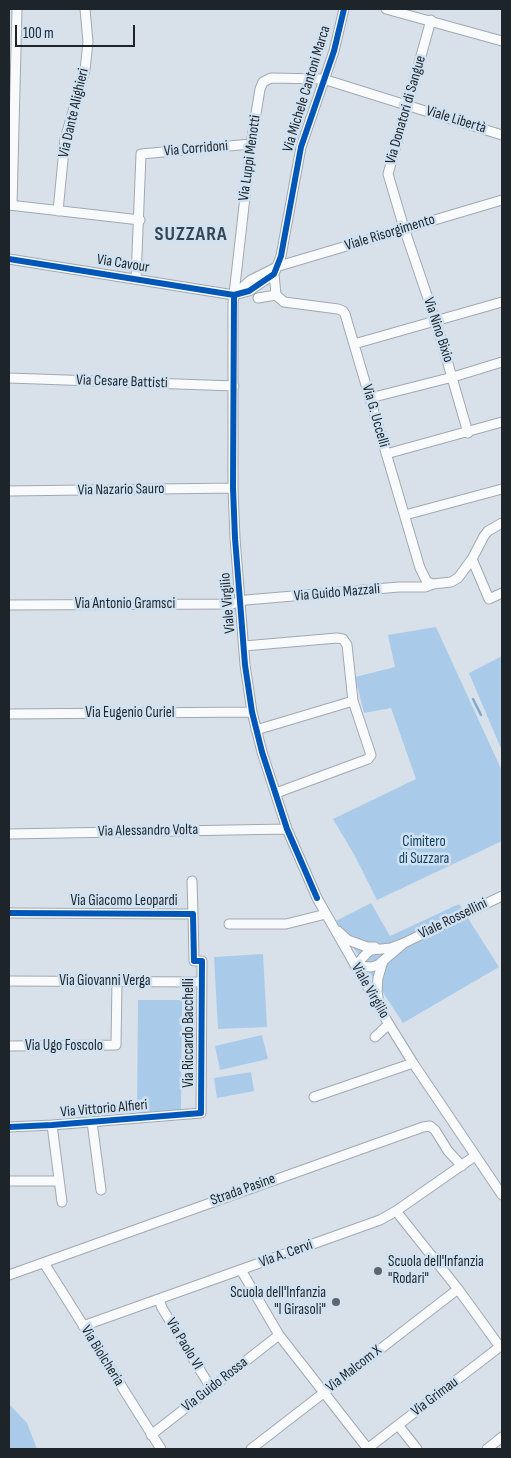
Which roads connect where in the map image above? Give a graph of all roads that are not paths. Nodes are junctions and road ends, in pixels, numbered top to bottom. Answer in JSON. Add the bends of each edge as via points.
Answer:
{"nodes":[{"id":1,"x":17,"y":9,"type":"edge"},
{"id":2,"x":344,"y":9,"type":"edge"},
{"id":3,"x":386,"y":9,"type":"edge"},
{"id":4,"x":85,"y":12,"type":"edge"},
{"id":5,"x":431,"y":20,"type":"junction"},
{"id":6,"x":502,"y":41,"type":"edge"},
{"id":7,"x":323,"y":79,"type":"junction"},
{"id":8,"x":408,"y":106,"type":"junction"},
{"id":9,"x":502,"y":135,"type":"edge"},
{"id":10,"x":250,"y":144,"type":"junction"},
{"id":11,"x":502,"y":200,"type":"edge"},
{"id":12,"x":10,"y":205,"type":"edge"},
{"id":13,"x":58,"y":211,"type":"junction"},
{"id":14,"x":140,"y":220,"type":"junction"},
{"id":15,"x":404,"y":228,"type":"junction"},
{"id":16,"x":9,"y":258,"type":"edge"},
{"id":17,"x":276,"y":270,"type":"junction"},
{"id":18,"x":136,"y":279,"type":"junction"},
{"id":19,"x":234,"y":295,"type":"junction"},
{"id":20,"x":276,"y":295,"type":"junction"},
{"id":21,"x":258,"y":298,"type":"dead end"},
{"id":22,"x":502,"y":302,"type":"edge"},
{"id":23,"x":436,"y":322,"type":"junction"},
{"id":24,"x":354,"y":344,"type":"junction"},
{"id":25,"x":502,"y":362,"type":"edge"},
{"id":26,"x":453,"y":377,"type":"junction"},
{"id":27,"x":9,"y":378,"type":"edge"},
{"id":28,"x":234,"y":386,"type":"junction"},
{"id":29,"x":370,"y":398,"type":"junction"},
{"id":30,"x":502,"y":422,"type":"edge"},
{"id":31,"x":468,"y":432,"type":"junction"},
{"id":32,"x":386,"y":454,"type":"junction"},
{"id":33,"x":233,"y":488,"type":"junction"},
{"id":34,"x":502,"y":489,"type":"edge"},
{"id":35,"x":9,"y":491,"type":"edge"},
{"id":36,"x":405,"y":515,"type":"junction"},
{"id":37,"x":502,"y":523,"type":"edge"},
{"id":38,"x":472,"y":559,"type":"junction"},
{"id":39,"x":433,"y":584,"type":"junction"},
{"id":40,"x":502,"y":593,"type":"edge"},
{"id":41,"x":240,"y":601,"type":"junction"},
{"id":42,"x":9,"y":605,"type":"edge"},
{"id":43,"x":244,"y":646,"type":"junction"},
{"id":44,"x":353,"y":701,"type":"junction"},
{"id":45,"x":252,"y":712,"type":"junction"},
{"id":46,"x":9,"y":714,"type":"edge"},
{"id":47,"x":256,"y":730,"type":"junction"},
{"id":48,"x":276,"y":794,"type":"junction"},
{"id":49,"x":287,"y":829,"type":"junction"},
{"id":50,"x":9,"y":834,"type":"edge"},
{"id":51,"x":192,"y":882,"type":"dead end"},
{"id":52,"x":502,"y":896,"type":"edge"},
{"id":53,"x":9,"y":913,"type":"edge"},
{"id":54,"x":192,"y":914,"type":"junction"},
{"id":55,"x":326,"y":914,"type":"junction"},
{"id":56,"x":229,"y":924,"type":"dead end"},
{"id":57,"x":334,"y":927,"type":"junction"},
{"id":58,"x":404,"y":943,"type":"junction"},
{"id":59,"x":380,"y":948,"type":"junction"},
{"id":60,"x":384,"y":960,"type":"junction"},
{"id":61,"x":194,"y":961,"type":"joint"},
{"id":62,"x":355,"y":966,"type":"junction"},
{"id":63,"x":9,"y":981,"type":"edge"},
{"id":64,"x":117,"y":981,"type":"junction"},
{"id":65,"x":202,"y":982,"type":"junction"},
{"id":66,"x":381,"y":1012,"type":"junction"},
{"id":67,"x":389,"y":1024,"type":"junction"},
{"id":68,"x":374,"y":1037,"type":"dead end"},
{"id":69,"x":9,"y":1046,"type":"edge"},
{"id":70,"x":412,"y":1063,"type":"junction"},
{"id":71,"x":314,"y":1096,"type":"dead end"},
{"id":72,"x":201,"y":1113,"type":"joint"},
{"id":73,"x":92,"y":1122,"type":"junction"},
{"id":74,"x":52,"y":1126,"type":"junction"},
{"id":75,"x":9,"y":1127,"type":"edge"},
{"id":76,"x":475,"y":1156,"type":"junction"},
{"id":77,"x":462,"y":1166,"type":"junction"},
{"id":78,"x":9,"y":1181,"type":"edge"},
{"id":79,"x":59,"y":1181,"type":"junction"},
{"id":80,"x":100,"y":1190,"type":"dead end"},
{"id":81,"x":502,"y":1193,"type":"edge"},
{"id":82,"x":62,"y":1202,"type":"dead end"},
{"id":83,"x":396,"y":1211,"type":"junction"},
{"id":84,"x":44,"y":1262,"type":"junction"},
{"id":85,"x":241,"y":1270,"type":"junction"},
{"id":86,"x":9,"y":1274,"type":"edge"},
{"id":87,"x":458,"y":1290,"type":"junction"},
{"id":88,"x":159,"y":1299,"type":"junction"},
{"id":89,"x":83,"y":1326,"type":"junction"},
{"id":90,"x":279,"y":1336,"type":"junction"},
{"id":91,"x":501,"y":1346,"type":"edge"},
{"id":92,"x":211,"y":1388,"type":"junction"},
{"id":93,"x":324,"y":1393,"type":"junction"},
{"id":94,"x":398,"y":1425,"type":"junction"},
{"id":95,"x":151,"y":1434,"type":"junction"},
{"id":96,"x":502,"y":1437,"type":"edge"},
{"id":97,"x":161,"y":1449,"type":"edge"},
{"id":98,"x":251,"y":1449,"type":"edge"},
{"id":99,"x":367,"y":1449,"type":"edge"},
{"id":100,"x":417,"y":1449,"type":"edge"},
{"id":101,"x":487,"y":1449,"type":"edge"}],
"edges":[{"from":1,"to":12,"type":"street"},
{"from":2,"to":7,"type":"street","name":"Via Michele Cantoni Marca"},
{"from":3,"to":5,"type":"street"},
{"from":4,"to":13,"type":"street","name":"Via Dante Alighieri","via":[[88,42],[85,70],[65,139]]},
{"from":5,"to":6,"type":"street"},
{"from":5,"to":8,"type":"street","name":"Via Donatori di Sangue"},
{"from":7,"to":8,"type":"street","name":"Viale Libertà"},
{"from":7,"to":10,"type":"street","name":"Via Luppi Menotti","via":[[271,78],[263,82]]},
{"from":7,"to":17,"type":"street","name":"Via Michele Cantoni Marca","via":[[301,147]]},
{"from":8,"to":9,"type":"street","name":"Viale Libertà"},
{"from":8,"to":15,"type":"street","name":"Via Donatori di Sangue","via":[[388,174]]},
{"from":10,"to":14,"type":"street","name":"Via Corridoni","via":[[141,154]]},
{"from":10,"to":19,"type":"street","name":"Via Luppi Menotti"},
{"from":11,"to":15,"type":"street","name":"Viale Risorgimento"},
{"from":12,"to":13,"type":"street"},
{"from":13,"to":14,"type":"street"},
{"from":14,"to":18,"type":"street"},
{"from":15,"to":17,"type":"street","name":"Viale Risorgimento"},
{"from":15,"to":23,"type":"street","name":"Via Nino Bixio"},
{"from":16,"to":18,"type":"street","name":"Via Cavour"},
{"from":17,"to":19,"type":"street","name":"Viale Risorgimento","via":[[251,280]]},
{"from":17,"to":20,"type":"street","name":"Via Michele Cantoni Marca"},
{"from":18,"to":19,"type":"street","name":"Via Cavour"},
{"from":19,"to":28,"type":"street","name":"Viale Virgilio"},
{"from":20,"to":21,"type":"street"},
{"from":20,"to":24,"type":"street","name":"Via G. Uccelli","via":[[284,302],[343,311]]},
{"from":22,"to":23,"type":"street"},
{"from":23,"to":24,"type":"street"},
{"from":23,"to":26,"type":"street","name":"Via Nino Bixio"},
{"from":24,"to":29,"type":"street","name":"Via G. Uccelli"},
{"from":25,"to":26,"type":"street"},
{"from":26,"to":29,"type":"street"},
{"from":26,"to":31,"type":"street","name":"Via Nino Bixio"},
{"from":27,"to":28,"type":"street","name":"Via Cesare Battisti"},
{"from":28,"to":33,"type":"street","name":"Viale Virgilio"},
{"from":29,"to":32,"type":"street","name":"Via G. Uccelli"},
{"from":30,"to":31,"type":"street"},
{"from":31,"to":32,"type":"street"},
{"from":32,"to":36,"type":"street","name":"Via G. Uccelli"},
{"from":33,"to":35,"type":"street","name":"Via Nazario Sauro"},
{"from":33,"to":41,"type":"street","name":"Viale Virgilio"},
{"from":34,"to":36,"type":"street"},
{"from":36,"to":39,"type":"street","name":"Via G. Uccelli","via":[[420,568],[427,582]]},
{"from":37,"to":38,"type":"street","name":"Via Guido Mazzali","via":[[488,531]]},
{"from":38,"to":39,"type":"street","name":"Via Guido Mazzali","via":[[458,578]]},
{"from":38,"to":40,"type":"street","via":[[489,599]]},
{"from":39,"to":41,"type":"street","name":"Via Guido Mazzali"},
{"from":41,"to":42,"type":"street","name":"Via Antonio Gramsci","via":[[232,604]]},
{"from":41,"to":43,"type":"street","name":"Viale Virgilio"},
{"from":43,"to":44,"type":"street","via":[[343,639],[347,645]]},
{"from":43,"to":45,"type":"street","name":"Viale Virgilio"},
{"from":44,"to":47,"type":"street"},
{"from":44,"to":48,"type":"street","via":[[371,755]]},
{"from":45,"to":46,"type":"street","name":"Via Eugenio Curiel"},
{"from":45,"to":47,"type":"street","name":"Viale Virgilio"},
{"from":47,"to":48,"type":"street","name":"Viale Virgilio"},
{"from":48,"to":49,"type":"street","name":"Viale Virgilio"},
{"from":49,"to":50,"type":"street","name":"Via Alessandro Volta"},
{"from":49,"to":55,"type":"street","name":"Viale Virgilio"},
{"from":51,"to":54,"type":"street"},
{"from":52,"to":58,"type":"street","name":"Viale Rossellini"},
{"from":53,"to":54,"type":"street","name":"Via Giacomo Leopardi"},
{"from":54,"to":61,"type":"street","name":"Via Giacomo Leopardi"},
{"from":55,"to":56,"type":"street","via":[[286,924]]},
{"from":55,"to":57,"type":"street","name":"Viale Virgilio"},
{"from":57,"to":59,"type":"street","via":[[348,940]]},
{"from":57,"to":62,"type":"street","name":"Viale Virgilio"},
{"from":58,"to":59,"type":"street"},
{"from":58,"to":60,"type":"street"},
{"from":59,"to":62,"type":"street","via":[[367,952]]},
{"from":60,"to":62,"type":"street","via":[[371,967]]},
{"from":60,"to":66,"type":"street","via":[[377,992]]},
{"from":61,"to":65,"type":"street","name":"Via Riccardo Bacchelli","via":[[202,961]]},
{"from":62,"to":66,"type":"street","name":"Viale Virgilio"},
{"from":63,"to":64,"type":"street","name":"Via Giovanni Verga"},
{"from":64,"to":65,"type":"street","name":"Via Giovanni Verga"},
{"from":64,"to":69,"type":"street","name":"Via Ugo Foscolo","via":[[116,1045]]},
{"from":65,"to":72,"type":"street","name":"Via Riccardo Bacchelli"},
{"from":66,"to":67,"type":"street","name":"Viale Virgilio"},
{"from":67,"to":68,"type":"street"},
{"from":67,"to":70,"type":"street","name":"Viale Virgilio"},
{"from":70,"to":71,"type":"street"},
{"from":70,"to":76,"type":"street","name":"Viale Virgilio"},
{"from":72,"to":73,"type":"street","name":"Via Vittorio Alfieri"},
{"from":73,"to":74,"type":"street","name":"Via Vittorio Alfieri"},
{"from":73,"to":80,"type":"street"},
{"from":74,"to":75,"type":"street","name":"Via Vittorio Alfieri"},
{"from":74,"to":79,"type":"street"},
{"from":76,"to":77,"type":"street","name":"Via A. Cervi"},
{"from":76,"to":81,"type":"street","name":"Viale Virgilio"},
{"from":77,"to":83,"type":"street","name":"Via A. Cervi"},
{"from":77,"to":84,"type":"street","name":"Strada Pasine","via":[[435,1130],[423,1126]]},
{"from":78,"to":79,"type":"street"},
{"from":79,"to":82,"type":"street"},
{"from":83,"to":85,"type":"street","name":"Via A. Cervi","via":[[380,1220]]},
{"from":83,"to":87,"type":"street"},
{"from":84,"to":86,"type":"street","name":"Strada Pasine"},
{"from":84,"to":89,"type":"street","name":"Via Biolcheria"},
{"from":85,"to":88,"type":"street","name":"Via A. Cervi"},
{"from":85,"to":90,"type":"street"},
{"from":87,"to":91,"type":"street"},
{"from":87,"to":93,"type":"street","name":"Via Malcom X"},
{"from":88,"to":89,"type":"street","name":"Via A. Cervi"},
{"from":88,"to":92,"type":"street","name":"Via Paolo VI"},
{"from":89,"to":95,"type":"street","name":"Via Biolcheria"},
{"from":90,"to":92,"type":"street","name":"Via Guido Rossa"},
{"from":90,"to":93,"type":"street"},
{"from":91,"to":94,"type":"street","name":"Via Grimau"},
{"from":92,"to":95,"type":"street","name":"Via Guido Rossa"},
{"from":93,"to":98,"type":"street","name":"Via Malcom X"},
{"from":93,"to":99,"type":"street"},
{"from":94,"to":99,"type":"street","name":"Via Grimau"},
{"from":94,"to":100,"type":"street"},
{"from":95,"to":97,"type":"street","name":"Via Biolcheria"},
{"from":96,"to":101,"type":"street"}]}
